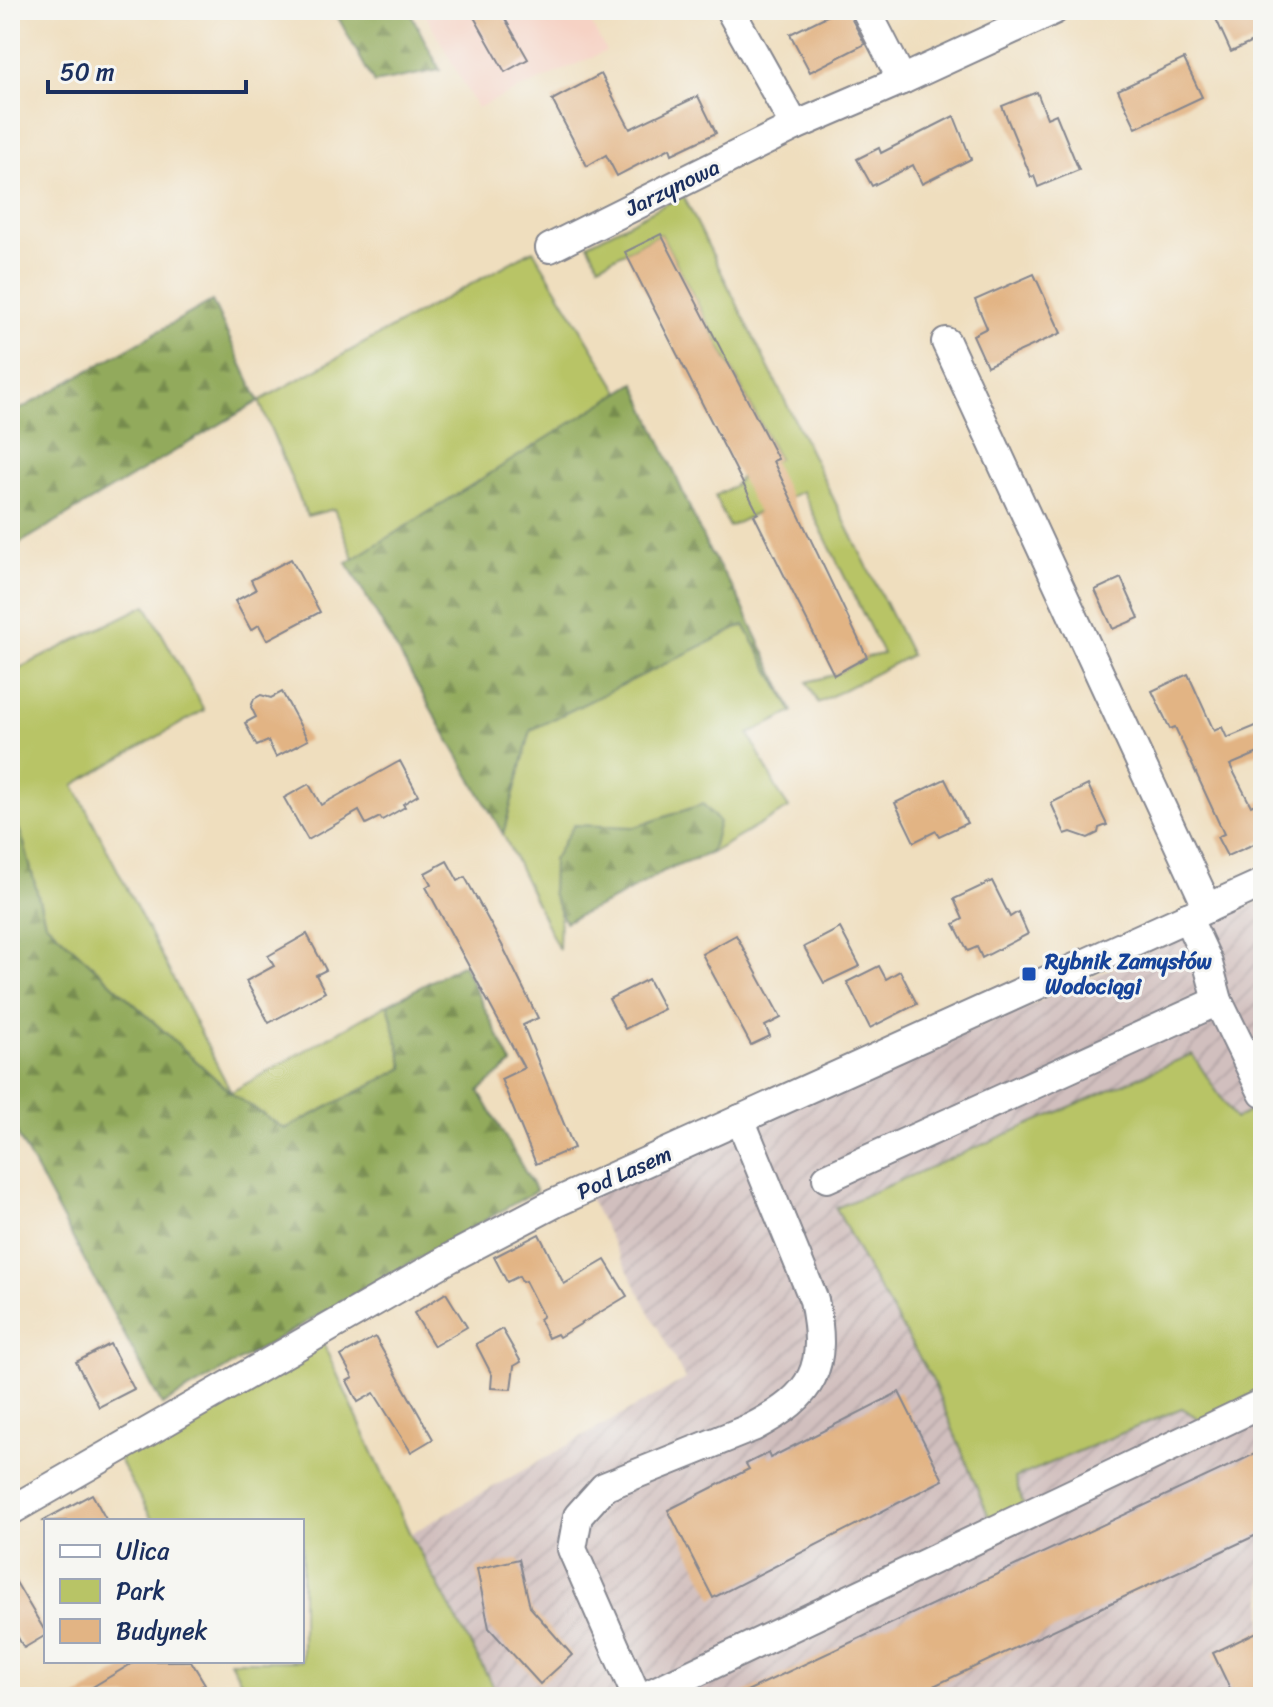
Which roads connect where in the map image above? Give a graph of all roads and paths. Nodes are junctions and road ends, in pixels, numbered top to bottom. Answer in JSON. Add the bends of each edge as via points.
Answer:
{"nodes":[{"id":1,"x":730,"y":10,"type":"edge"},
{"id":2,"x":866,"y":10,"type":"edge"},
{"id":3,"x":1054,"y":10,"type":"edge"},
{"id":4,"x":902,"y":80,"type":"junction"},
{"id":5,"x":795,"y":126,"type":"junction"},
{"id":6,"x":550,"y":248,"type":"dead end"},
{"id":7,"x":946,"y":342,"type":"dead end"},
{"id":8,"x":1263,"y":883,"type":"edge"},
{"id":9,"x":1197,"y":912,"type":"junction"},
{"id":10,"x":1218,"y":1001,"type":"junction"},
{"id":11,"x":1263,"y":1093,"type":"edge"},
{"id":12,"x":740,"y":1119,"type":"junction"},
{"id":13,"x":827,"y":1178,"type":"dead end"},
{"id":14,"x":1263,"y":1403,"type":"edge"},
{"id":15,"x":10,"y":1511,"type":"edge"},
{"id":16,"x":637,"y":1697,"type":"edge"},
{"id":17,"x":644,"y":1697,"type":"edge"}],
"edges":[{"from":1,"to":5,"type":"street"},
{"from":2,"to":4,"type":"street"},
{"from":3,"to":4,"type":"street","name":"Jarzynowa"},
{"from":4,"to":5,"type":"street","name":"Jarzynowa"},
{"from":5,"to":6,"type":"street","name":"Jarzynowa"},
{"from":7,"to":9,"type":"street"},
{"from":8,"to":9,"type":"street","name":"Pod Lasem"},
{"from":9,"to":10,"type":"street"},
{"from":9,"to":12,"type":"street","name":"Pod Lasem"},
{"from":10,"to":11,"type":"street"},
{"from":10,"to":13,"type":"street"},
{"from":12,"to":15,"type":"street","name":"Pod Lasem","via":[[555,1203],[450,1258]]},
{"from":12,"to":16,"type":"street","via":[[814,1300],[820,1349],[803,1391],[771,1417],[604,1487],[578,1516],[572,1549]]},
{"from":14,"to":17,"type":"street"}]}
